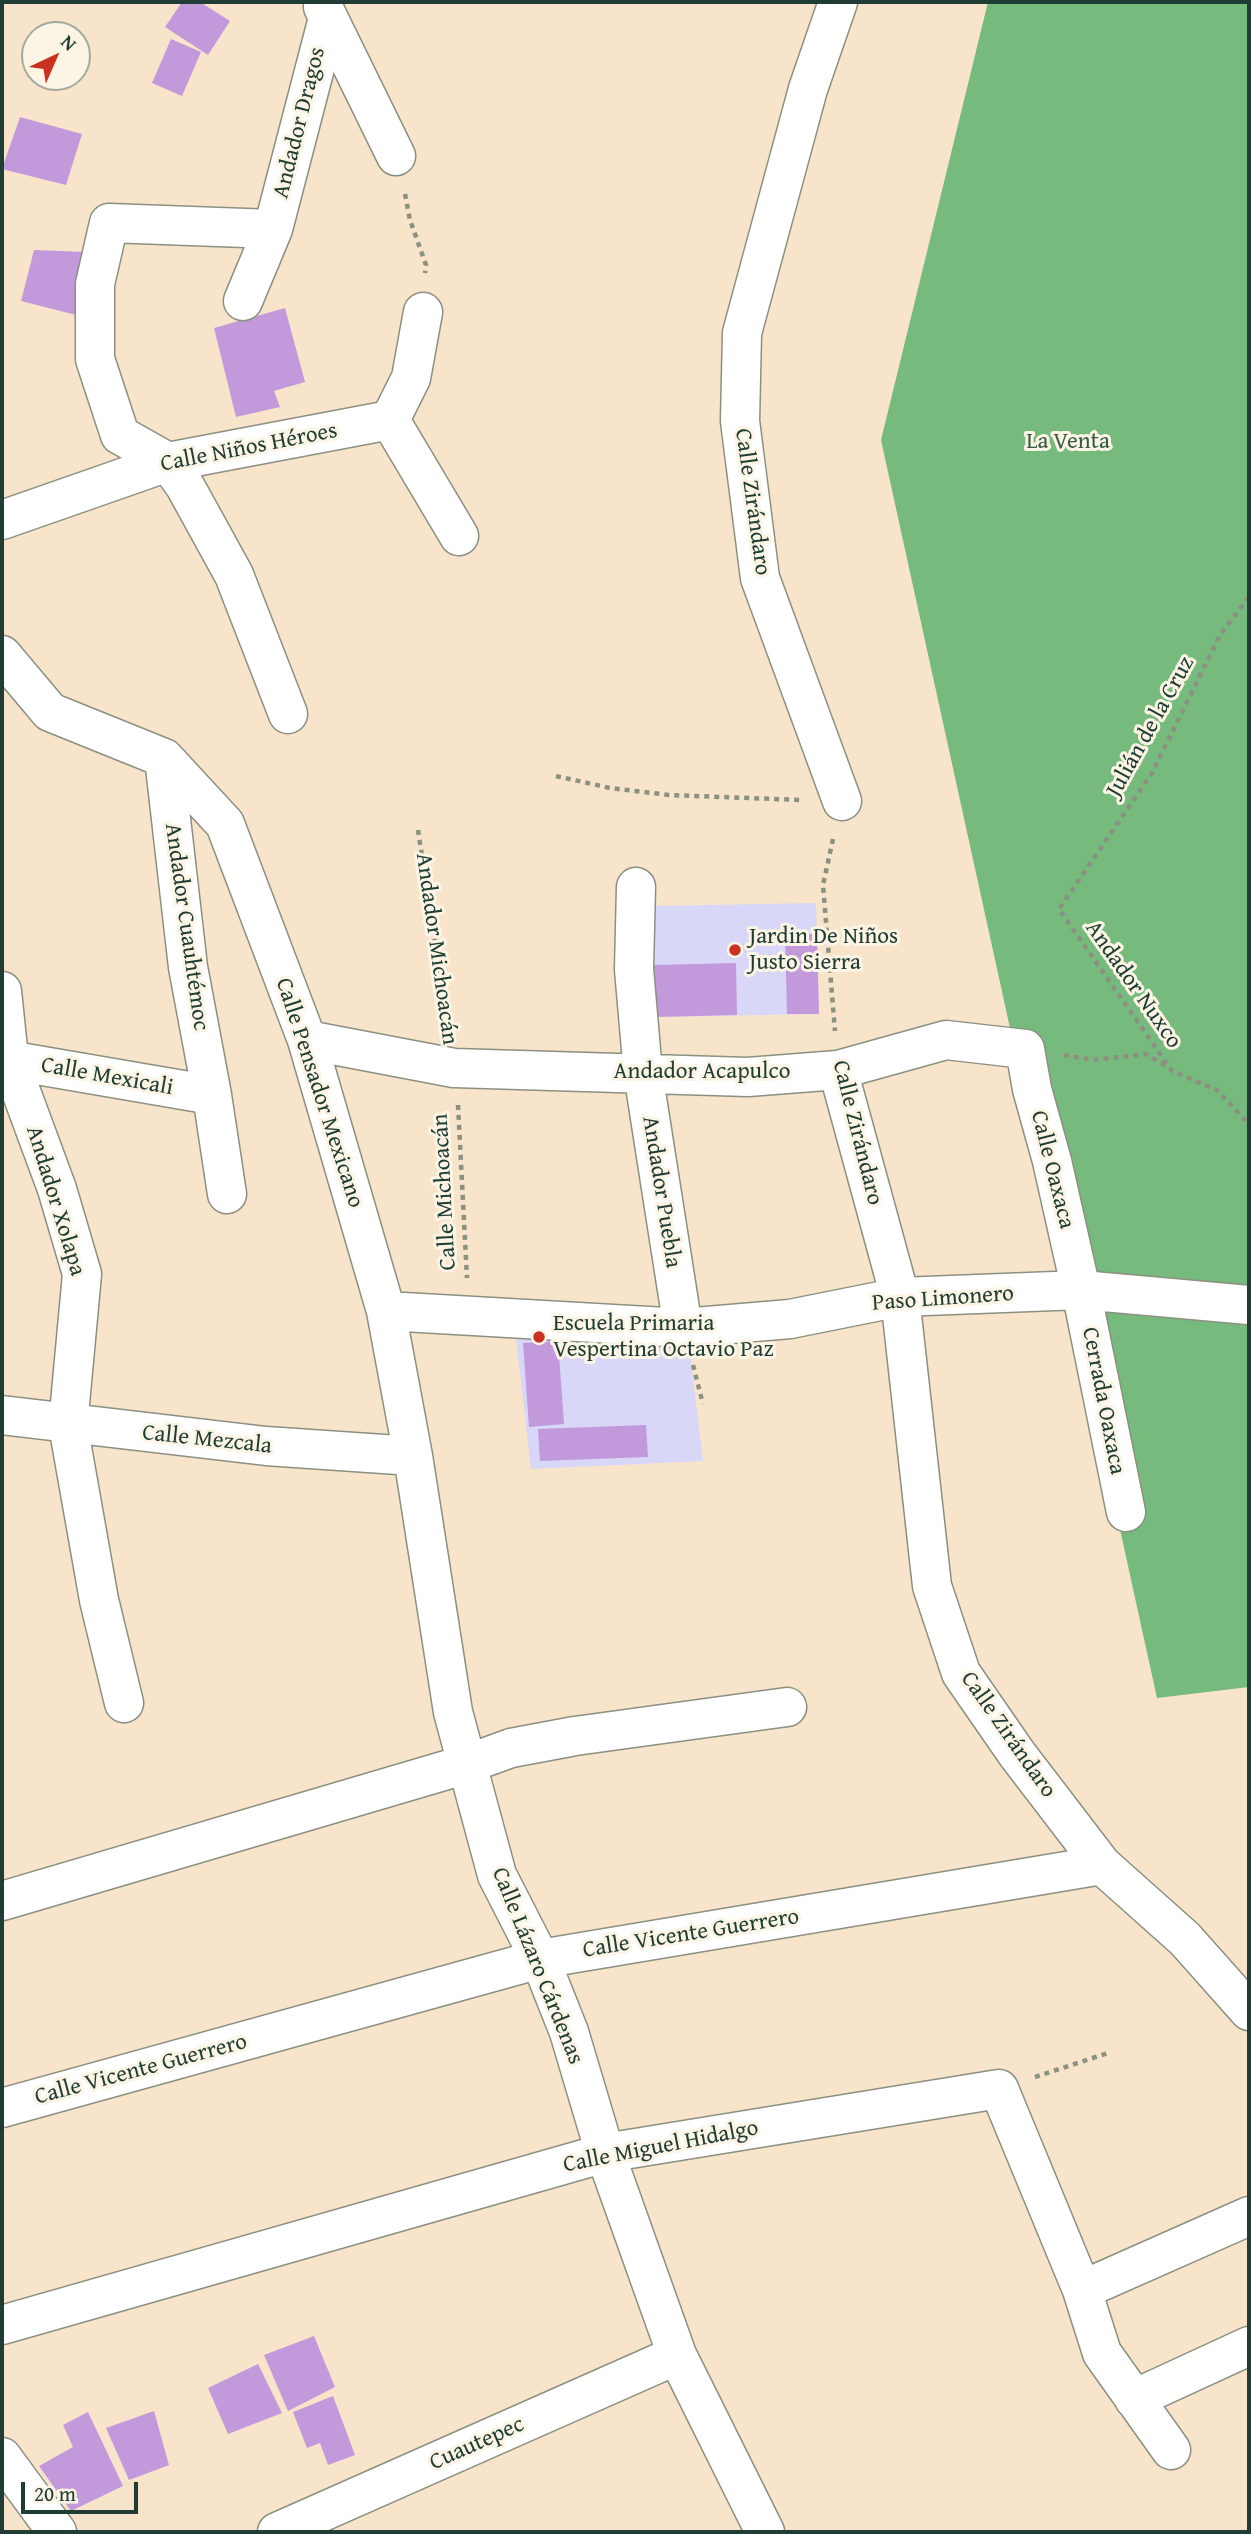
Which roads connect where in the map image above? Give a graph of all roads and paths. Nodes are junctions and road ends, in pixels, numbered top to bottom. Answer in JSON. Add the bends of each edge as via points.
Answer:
{"nodes":[{"id":1,"x":838,"y":2,"type":"edge"},
{"id":2,"x":324,"y":10,"type":"edge"},
{"id":3,"x":396,"y":156,"type":"joint"},
{"id":4,"x":273,"y":229,"type":"junction"},
{"id":5,"x":243,"y":301,"type":"dead end"},
{"id":6,"x":423,"y":312,"type":"joint"},
{"id":7,"x":390,"y":420,"type":"junction"},
{"id":8,"x":168,"y":461,"type":"junction"},
{"id":9,"x":2,"y":520,"type":"edge"},
{"id":10,"x":459,"y":536,"type":"dead end"},
{"id":11,"x":1249,"y":597,"type":"edge"},
{"id":12,"x":2,"y":655,"type":"edge"},
{"id":13,"x":288,"y":714,"type":"dead end"},
{"id":14,"x":164,"y":758,"type":"junction"},
{"id":15,"x":556,"y":776,"type":"dead end"},
{"id":16,"x":842,"y":801,"type":"junction"},
{"id":17,"x":418,"y":830,"type":"dead end"},
{"id":18,"x":636,"y":887,"type":"dead end"},
{"id":19,"x":1059,"y":909,"type":"joint"},
{"id":20,"x":2,"y":991,"type":"edge"},
{"id":21,"x":307,"y":1040,"type":"junction"},
{"id":22,"x":1025,"y":1049,"type":"junction"},
{"id":23,"x":5,"y":1059,"type":"edge"},
{"id":24,"x":454,"y":1068,"type":"junction"},
{"id":25,"x":838,"y":1070,"type":"junction"},
{"id":26,"x":1172,"y":1070,"type":"junction"},
{"id":27,"x":643,"y":1073,"type":"junction"},
{"id":28,"x":212,"y":1095,"type":"junction"},
{"id":29,"x":1249,"y":1124,"type":"edge"},
{"id":30,"x":227,"y":1194,"type":"dead end"},
{"id":31,"x":1081,"y":1290,"type":"junction"},
{"id":32,"x":900,"y":1297,"type":"junction"},
{"id":33,"x":1249,"y":1306,"type":"edge"},
{"id":34,"x":386,"y":1311,"type":"junction"},
{"id":35,"x":469,"y":1314,"type":"junction"},
{"id":36,"x":683,"y":1328,"type":"junction"},
{"id":37,"x":2,"y":1415,"type":"edge"},
{"id":38,"x":68,"y":1425,"type":"junction"},
{"id":39,"x":414,"y":1456,"type":"junction"},
{"id":40,"x":1126,"y":1512,"type":"dead end"},
{"id":41,"x":124,"y":1703,"type":"dead end"},
{"id":42,"x":787,"y":1707,"type":"dead end"},
{"id":43,"x":467,"y":1764,"type":"junction"},
{"id":44,"x":1102,"y":1866,"type":"junction"},
{"id":45,"x":2,"y":1901,"type":"edge"},
{"id":46,"x":540,"y":1959,"type":"junction"},
{"id":47,"x":1249,"y":2011,"type":"edge"},
{"id":48,"x":1111,"y":2052,"type":"dead end"},
{"id":49,"x":999,"y":2089,"type":"junction"},
{"id":50,"x":2,"y":2108,"type":"edge"},
{"id":51,"x":605,"y":2153,"type":"junction"},
{"id":52,"x":1249,"y":2216,"type":"edge"},
{"id":53,"x":1082,"y":2290,"type":"junction"},
{"id":54,"x":2,"y":2325,"type":"edge"},
{"id":55,"x":1249,"y":2346,"type":"edge"},
{"id":56,"x":677,"y":2355,"type":"junction"},
{"id":57,"x":1134,"y":2399,"type":"junction"},
{"id":58,"x":1171,"y":2450,"type":"dead end"},
{"id":59,"x":2,"y":2457,"type":"edge"},
{"id":60,"x":57,"y":2532,"type":"edge"},
{"id":61,"x":277,"y":2532,"type":"edge"},
{"id":62,"x":765,"y":2532,"type":"edge"}],
"edges":[{"from":1,"to":16,"type":"street","name":"Calle Zirándaro","via":[[808,89],[742,333],[740,421],[760,578]]},
{"from":2,"to":3,"type":"street"},
{"from":2,"to":4,"type":"street","name":"Andador Dragos"},
{"from":3,"to":6,"type":"path","via":[[426,265]]},
{"from":4,"to":5,"type":"street","name":"Andador Dragos"},
{"from":4,"to":8,"type":"street","name":"Andador Dragos","via":[[109,223],[95,284],[96,359],[120,435]]},
{"from":6,"to":7,"type":"street","via":[[411,377]]},
{"from":7,"to":8,"type":"street","name":"Calle Niños Héroes"},
{"from":7,"to":10,"type":"street"},
{"from":8,"to":9,"type":"street","name":"Calle Niños Héroes"},
{"from":8,"to":13,"type":"street","via":[[234,575]]},
{"from":11,"to":19,"type":"path","name":"Julián de la Cruz","via":[[1220,635],[1152,773]]},
{"from":12,"to":14,"type":"street","via":[[50,712]]},
{"from":14,"to":21,"type":"street","name":"Calle Pensador Mexicano","via":[[225,824]]},
{"from":14,"to":28,"type":"street","name":"Andador Cuauhtémoc","via":[[188,967]]},
{"from":15,"to":16,"type":"path","via":[[669,795]]},
{"from":16,"to":25,"type":"path","name":"Calle Zirándaro","via":[[823,885]]},
{"from":17,"to":24,"type":"path","name":"Andador Michoacán"},
{"from":18,"to":27,"type":"street","name":"Andador Puebla","via":[[634,969]]},
{"from":19,"to":26,"type":"path","name":"Andador Nuxco"},
{"from":20,"to":23,"type":"street","name":"Andador Xolapa"},
{"from":21,"to":24,"type":"street","name":"Andador Acapulco"},
{"from":21,"to":34,"type":"street","name":"Calle Pensador Mexicano"},
{"from":22,"to":25,"type":"street","name":"Andador Acapulco","via":[[946,1040]]},
{"from":22,"to":26,"type":"path","via":[[1093,1060],[1146,1054]]},
{"from":22,"to":31,"type":"street","name":"Calle Oaxaca"},
{"from":23,"to":28,"type":"street","name":"Calle Mexicali"},
{"from":23,"to":38,"type":"street","name":"Andador Xolapa","via":[[57,1189],[82,1275]]},
{"from":24,"to":27,"type":"street","name":"Andador Acapulco"},
{"from":24,"to":35,"type":"path","name":"Calle Michoacán"},
{"from":25,"to":27,"type":"street","name":"Andador Acapulco","via":[[748,1077]]},
{"from":25,"to":32,"type":"street","name":"Calle Zirándaro"},
{"from":26,"to":29,"type":"path","name":"Andador Nuxco","via":[[1217,1090]]},
{"from":27,"to":36,"type":"street","name":"Andador Puebla"},
{"from":28,"to":30,"type":"street","name":"Andador Cuauhtémoc"},
{"from":31,"to":32,"type":"street","name":"Paso Limonero"},
{"from":31,"to":33,"type":"street","name":"Paso Limonero"},
{"from":31,"to":40,"type":"street","name":"Cerrada Oaxaca"},
{"from":32,"to":36,"type":"street","name":"Paso Limonero","via":[[790,1319]]},
{"from":32,"to":44,"type":"street","name":"Calle Zirándaro","via":[[932,1586],[961,1673]]},
{"from":34,"to":35,"type":"street","name":"Paso Limonero"},
{"from":34,"to":39,"type":"street","name":"Calle Pensador Mexicano"},
{"from":35,"to":36,"type":"street","name":"Paso Limonero"},
{"from":37,"to":38,"type":"street","name":"Calle Mezcala"},
{"from":38,"to":39,"type":"street","name":"Calle Mezcala"},
{"from":38,"to":41,"type":"street","name":"Andador Xolapa","via":[[99,1601]]},
{"from":39,"to":43,"type":"street","name":"Calle Lázaro Cárdenas","via":[[453,1712]]},
{"from":42,"to":43,"type":"street","via":[[575,1736],[511,1748]]},
{"from":43,"to":45,"type":"street"},
{"from":43,"to":46,"type":"street","name":"Calle Lázaro Cárdenas","via":[[497,1875]]},
{"from":44,"to":46,"type":"street","name":"Calle Vicente Guerrero"},
{"from":44,"to":47,"type":"street","name":"Calle Zirándaro","via":[[1185,1939]]},
{"from":46,"to":50,"type":"street","name":"Calle Vicente Guerrero"},
{"from":46,"to":51,"type":"street","name":"Calle Lázaro Cárdenas","via":[[569,2032]]},
{"from":48,"to":49,"type":"path"},
{"from":49,"to":51,"type":"street","name":"Calle Miguel Hidalgo"},
{"from":49,"to":53,"type":"street"},
{"from":51,"to":54,"type":"street","name":"Calle Miguel Hidalgo"},
{"from":51,"to":56,"type":"street","name":"Calle Lázaro Cárdenas"},
{"from":52,"to":53,"type":"street"},
{"from":53,"to":57,"type":"street","via":[[1102,2353]]},
{"from":55,"to":57,"type":"street"},
{"from":56,"to":61,"type":"street","name":"Cuautepec"},
{"from":56,"to":62,"type":"street","name":"Calle Lázaro Cárdenas"},
{"from":57,"to":58,"type":"street"},
{"from":59,"to":60,"type":"street"}]}
